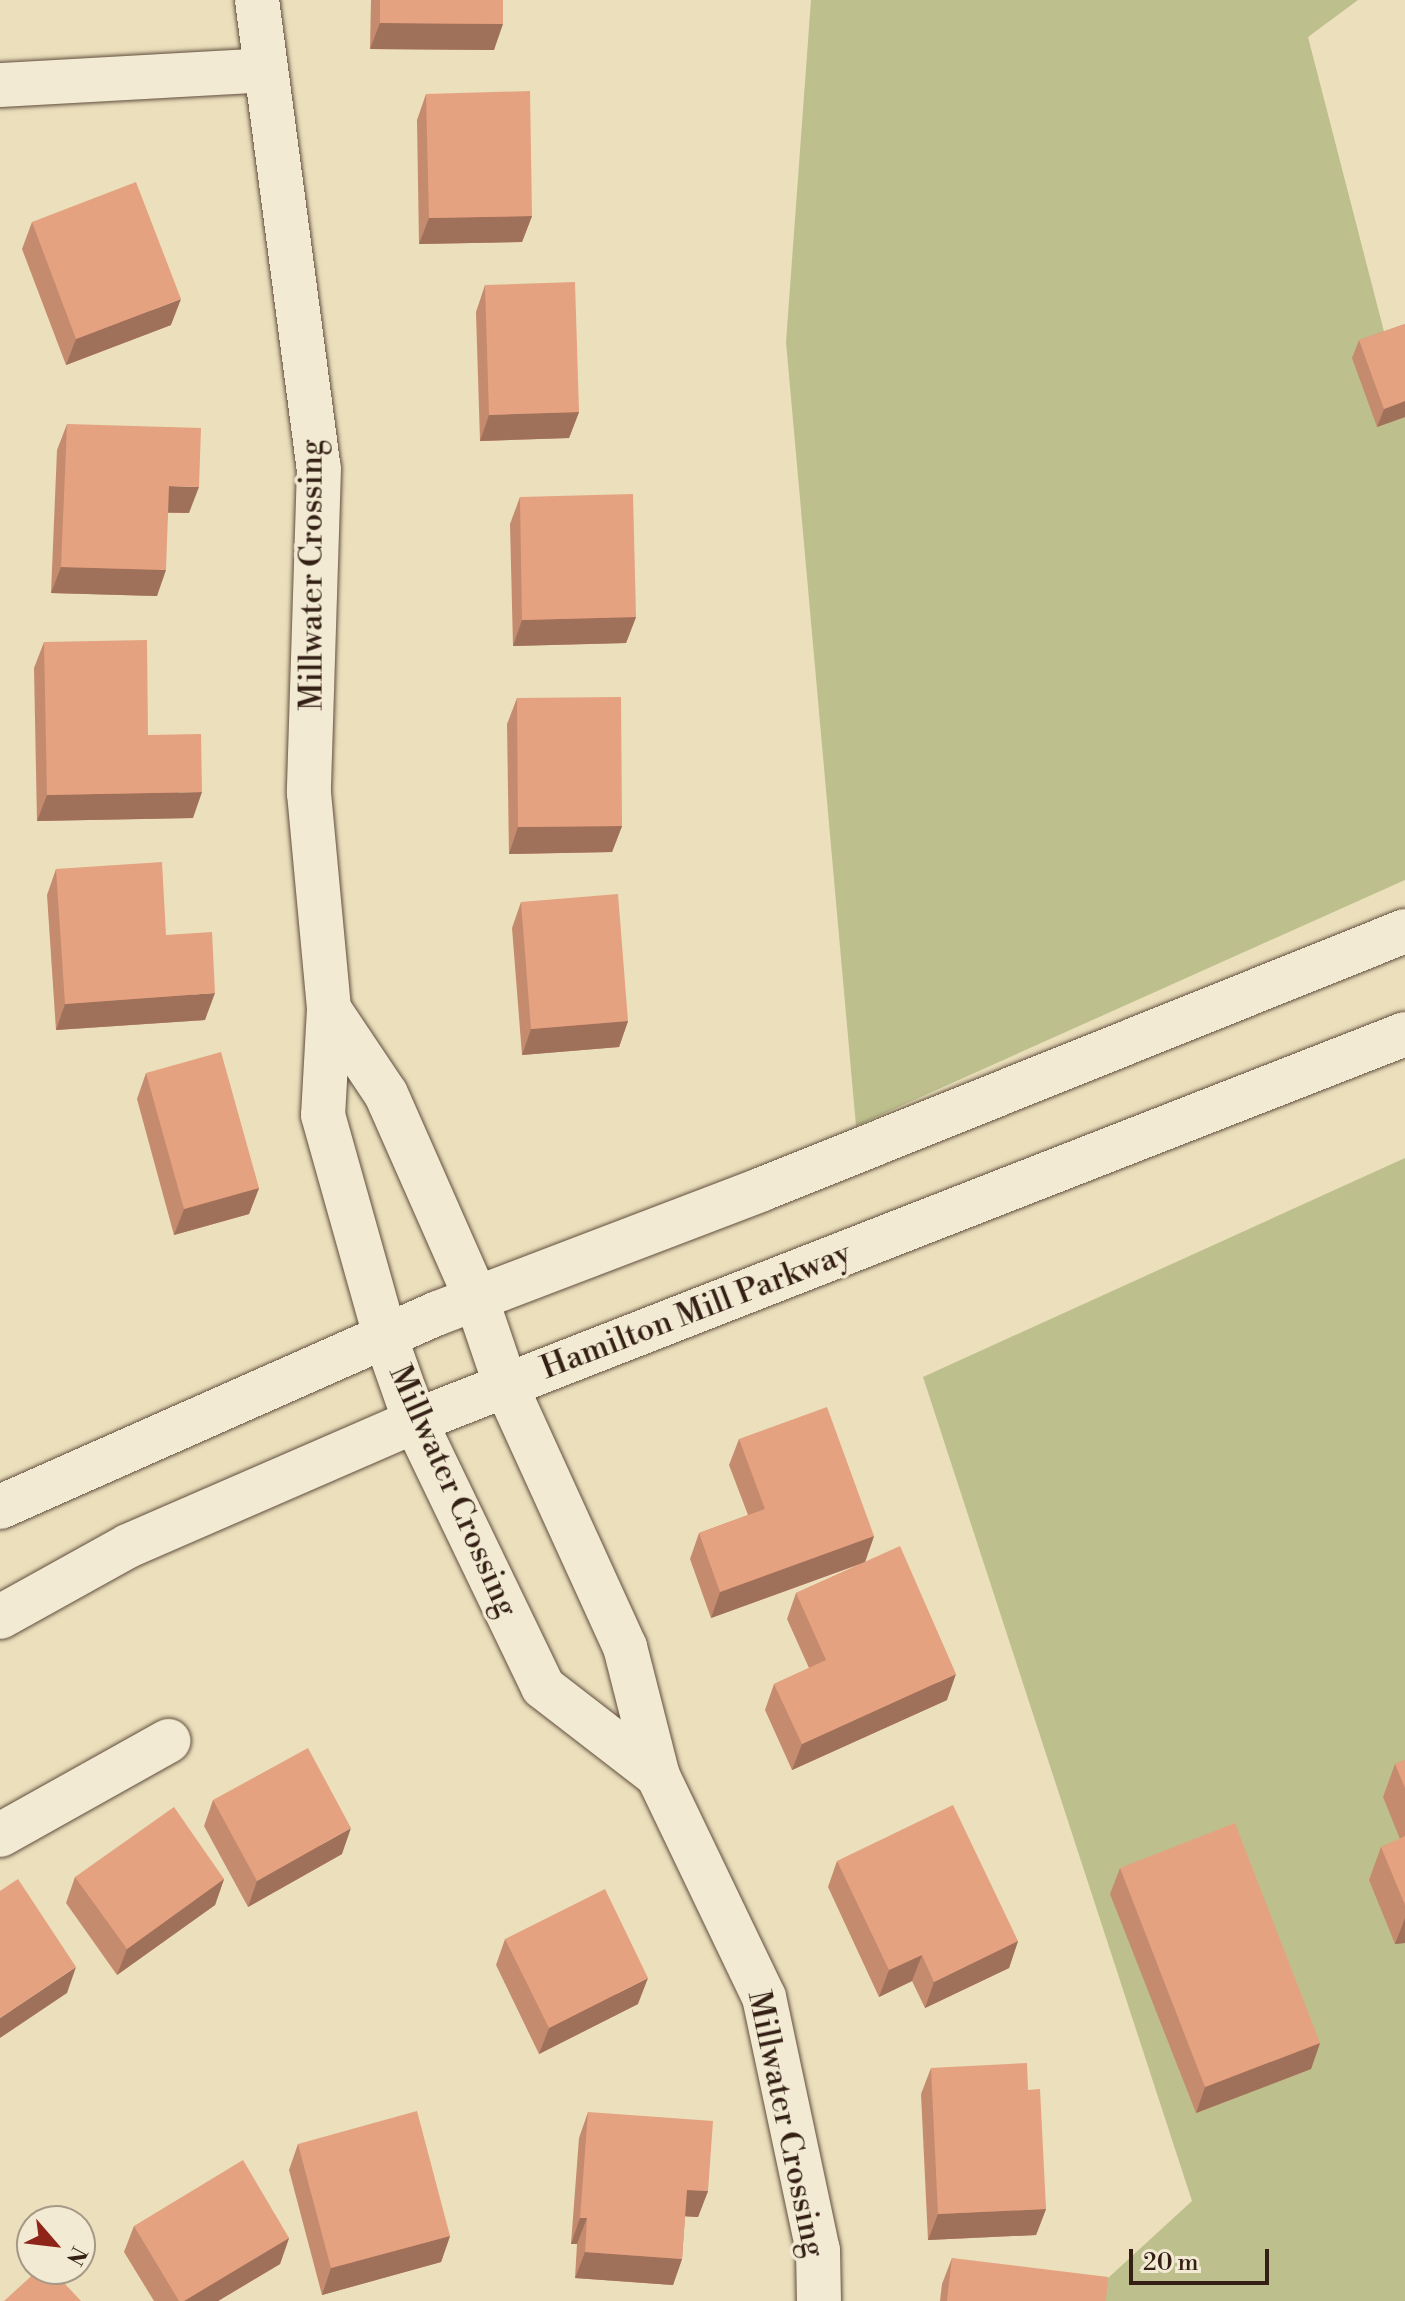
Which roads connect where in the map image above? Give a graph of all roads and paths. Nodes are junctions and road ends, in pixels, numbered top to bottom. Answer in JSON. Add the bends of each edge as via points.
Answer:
{"nodes":[{"id":1,"x":257,"y":0,"type":"edge"},
{"id":2,"x":266,"y":70,"type":"junction"},
{"id":3,"x":0,"y":85,"type":"edge"},
{"id":4,"x":1405,"y":931,"type":"edge"},
{"id":5,"x":329,"y":1009,"type":"junction"},
{"id":6,"x":1405,"y":1034,"type":"edge"},
{"id":7,"x":476,"y":1298,"type":"junction"},
{"id":8,"x":385,"y":1336,"type":"junction"},
{"id":9,"x":506,"y":1386,"type":"junction"},
{"id":10,"x":415,"y":1421,"type":"junction"},
{"id":11,"x":0,"y":1507,"type":"edge"},
{"id":12,"x":0,"y":1617,"type":"edge"},
{"id":13,"x":168,"y":1741,"type":"dead end"},
{"id":14,"x":658,"y":1776,"type":"junction"},
{"id":15,"x":0,"y":1835,"type":"edge"},
{"id":16,"x":819,"y":2301,"type":"edge"}],
"edges":[{"from":1,"to":2,"type":"street","name":"Millwater Crossing"},
{"from":2,"to":3,"type":"street"},
{"from":2,"to":5,"type":"street","name":"Millwater Crossing","via":[[319,468],[309,793]]},
{"from":4,"to":7,"type":"street","via":[[775,1185]]},
{"from":5,"to":7,"type":"street","name":"Millwater Crossing","via":[[386,1094]]},
{"from":5,"to":8,"type":"street","name":"Millwater Crossing","via":[[323,1115]]},
{"from":6,"to":9,"type":"street","name":"Hamilton Mill Parkway"},
{"from":7,"to":8,"type":"street"},
{"from":7,"to":9,"type":"street","name":"Millwater Crossing"},
{"from":8,"to":10,"type":"street","name":"Millwater Crossing"},
{"from":8,"to":11,"type":"street"},
{"from":9,"to":10,"type":"street","name":"Hamilton Mill Parkway"},
{"from":9,"to":14,"type":"street","name":"Millwater Crossing","via":[[625,1647]]},
{"from":10,"to":12,"type":"street","name":"Hamilton Mill Parkway","via":[[128,1546]]},
{"from":10,"to":14,"type":"street","name":"Millwater Crossing","via":[[543,1687]]},
{"from":13,"to":15,"type":"street"},
{"from":14,"to":16,"type":"street","name":"Millwater Crossing","via":[[764,1997],[818,2250]]}]}
